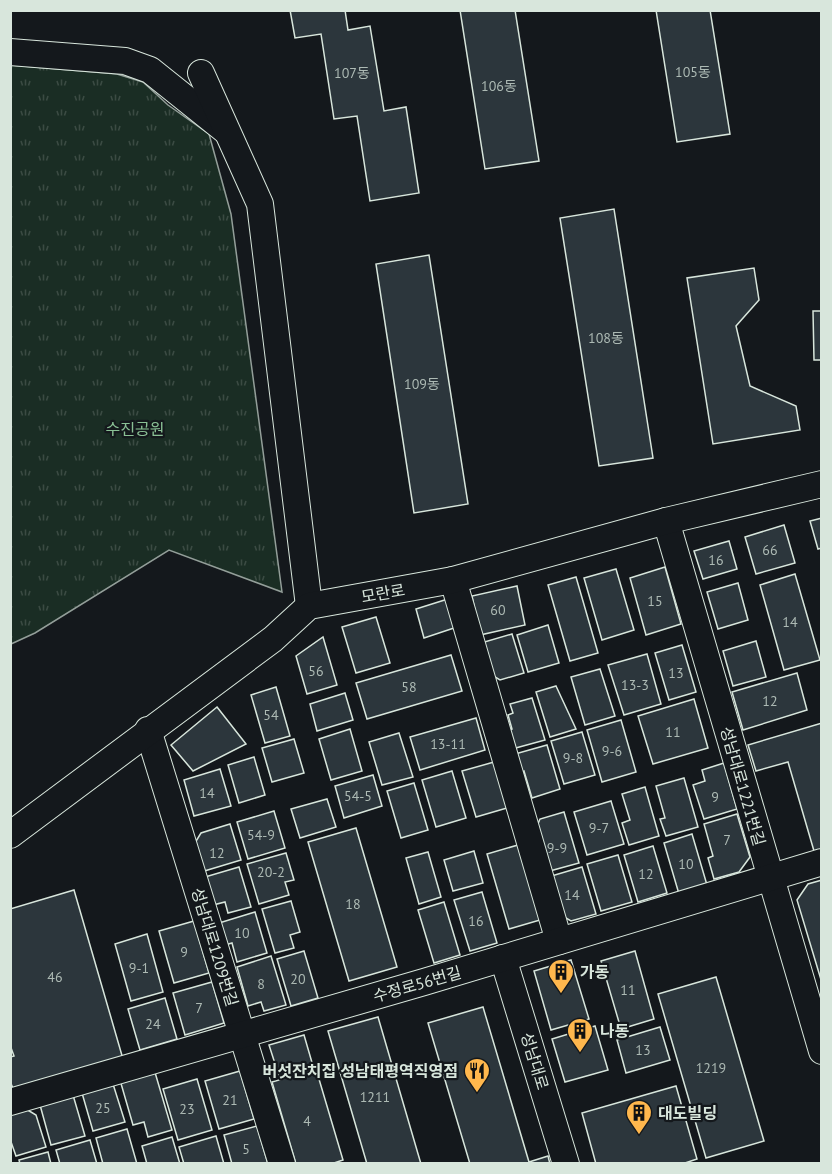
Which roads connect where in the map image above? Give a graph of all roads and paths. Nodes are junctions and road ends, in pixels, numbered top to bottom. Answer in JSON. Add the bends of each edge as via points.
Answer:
{"nodes":[{"id":1,"x":10,"y":52,"type":"edge"},
{"id":2,"x":201,"y":73,"type":"dead end"},
{"id":3,"x":225,"y":130,"type":"junction"},
{"id":4,"x":822,"y":484,"type":"edge"},
{"id":5,"x":666,"y":520,"type":"junction"},
{"id":6,"x":453,"y":580,"type":"junction"},
{"id":7,"x":309,"y":606,"type":"junction"},
{"id":8,"x":148,"y":730,"type":"junction"},
{"id":9,"x":10,"y":835,"type":"edge"},
{"id":10,"x":822,"y":861,"type":"edge"},
{"id":11,"x":769,"y":875,"type":"junction"},
{"id":12,"x":559,"y":941,"type":"junction"},
{"id":13,"x":503,"y":958,"type":"junction"},
{"id":14,"x":242,"y":1035,"type":"junction"},
{"id":15,"x":822,"y":1051,"type":"edge"},
{"id":16,"x":10,"y":1102,"type":"edge"},
{"id":17,"x":282,"y":1164,"type":"edge"},
{"id":18,"x":567,"y":1164,"type":"edge"}],
"edges":[{"from":1,"to":3,"type":"street","via":[[125,61],[150,70]]},
{"from":2,"to":3,"type":"street"},
{"from":3,"to":7,"type":"street","via":[[260,204]]},
{"from":4,"to":5,"type":"street","name":"모란로"},
{"from":5,"to":6,"type":"street","name":"모란로"},
{"from":5,"to":11,"type":"street","name":"성남대로1221번길"},
{"from":6,"to":7,"type":"street","name":"모란로"},
{"from":6,"to":12,"type":"street"},
{"from":7,"to":8,"type":"street","via":[[273,639]]},
{"from":8,"to":9,"type":"street"},
{"from":8,"to":14,"type":"street","name":"성남대로1209번길"},
{"from":10,"to":11,"type":"street","name":"수정로56번길"},
{"from":11,"to":12,"type":"street","name":"수정로56번길"},
{"from":11,"to":15,"type":"street","name":"성남대로1221번길"},
{"from":12,"to":13,"type":"street","name":"수정로56번길"},
{"from":13,"to":14,"type":"street","name":"수정로56번길"},
{"from":13,"to":18,"type":"street","name":"성남대로"},
{"from":14,"to":16,"type":"street","name":"수정로56번길"},
{"from":14,"to":17,"type":"street","name":"성남대로1209번길"}]}
